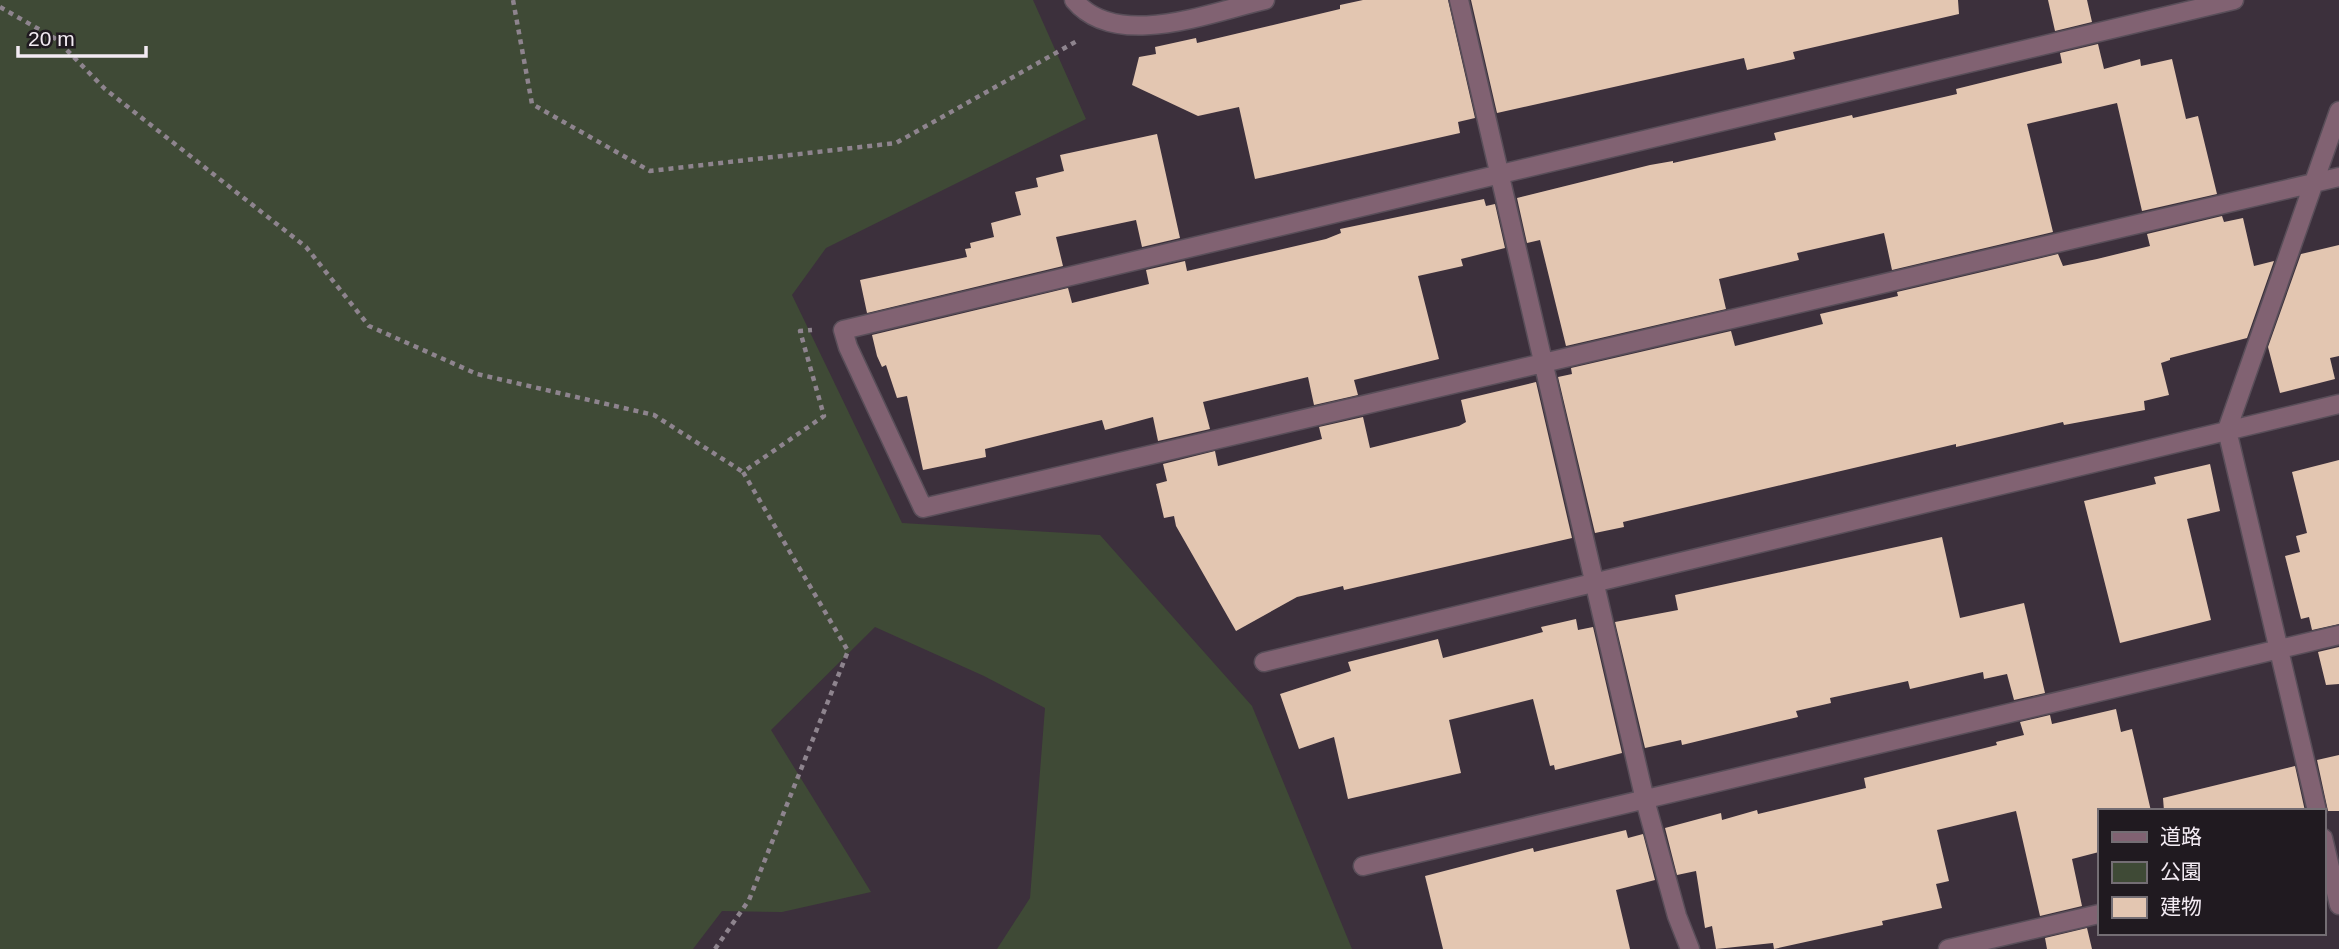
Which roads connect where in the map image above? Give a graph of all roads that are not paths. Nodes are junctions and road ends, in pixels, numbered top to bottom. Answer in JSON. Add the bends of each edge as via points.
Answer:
{"nodes":[{"id":1,"x":1074,"y":0,"type":"edge"},
{"id":2,"x":1265,"y":0,"type":"edge"},
{"id":3,"x":1459,"y":0,"type":"edge"},
{"id":4,"x":2234,"y":0,"type":"edge"},
{"id":5,"x":2339,"y":111,"type":"edge"},
{"id":6,"x":1499,"y":174,"type":"junction"},
{"id":7,"x":2339,"y":177,"type":"edge"},
{"id":8,"x":2313,"y":183,"type":"junction"},
{"id":9,"x":1543,"y":361,"type":"junction"},
{"id":10,"x":2339,"y":404,"type":"edge"},
{"id":11,"x":2227,"y":430,"type":"junction"},
{"id":12,"x":1594,"y":582,"type":"junction"},
{"id":13,"x":2339,"y":635,"type":"edge"},
{"id":14,"x":2279,"y":650,"type":"junction"},
{"id":15,"x":1264,"y":662,"type":"dead end"},
{"id":16,"x":1645,"y":800,"type":"junction"},
{"id":17,"x":2317,"y":809,"type":"edge"},
{"id":18,"x":2330,"y":860,"type":"edge"},
{"id":19,"x":1363,"y":866,"type":"dead end"},
{"id":20,"x":2339,"y":905,"type":"edge"},
{"id":21,"x":2098,"y":914,"type":"edge"},
{"id":22,"x":1690,"y":949,"type":"edge"},
{"id":23,"x":1948,"y":949,"type":"edge"}],
"edges":[{"from":1,"to":2,"type":"street","via":[[1082,10],[1108,24],[1152,26]]},
{"from":3,"to":6,"type":"street"},
{"from":4,"to":6,"type":"street"},
{"from":5,"to":8,"type":"street"},
{"from":6,"to":9,"type":"street"},
{"from":6,"to":9,"type":"street","via":[[843,330],[923,508]]},
{"from":7,"to":8,"type":"street"},
{"from":8,"to":9,"type":"street"},
{"from":8,"to":11,"type":"street"},
{"from":9,"to":12,"type":"street"},
{"from":10,"to":11,"type":"street"},
{"from":11,"to":12,"type":"street"},
{"from":11,"to":14,"type":"street"},
{"from":12,"to":15,"type":"street"},
{"from":12,"to":16,"type":"street"},
{"from":13,"to":14,"type":"street"},
{"from":14,"to":16,"type":"street"},
{"from":14,"to":17,"type":"street"},
{"from":16,"to":19,"type":"street"},
{"from":16,"to":22,"type":"street"},
{"from":18,"to":20,"type":"street"},
{"from":21,"to":23,"type":"street"}]}
